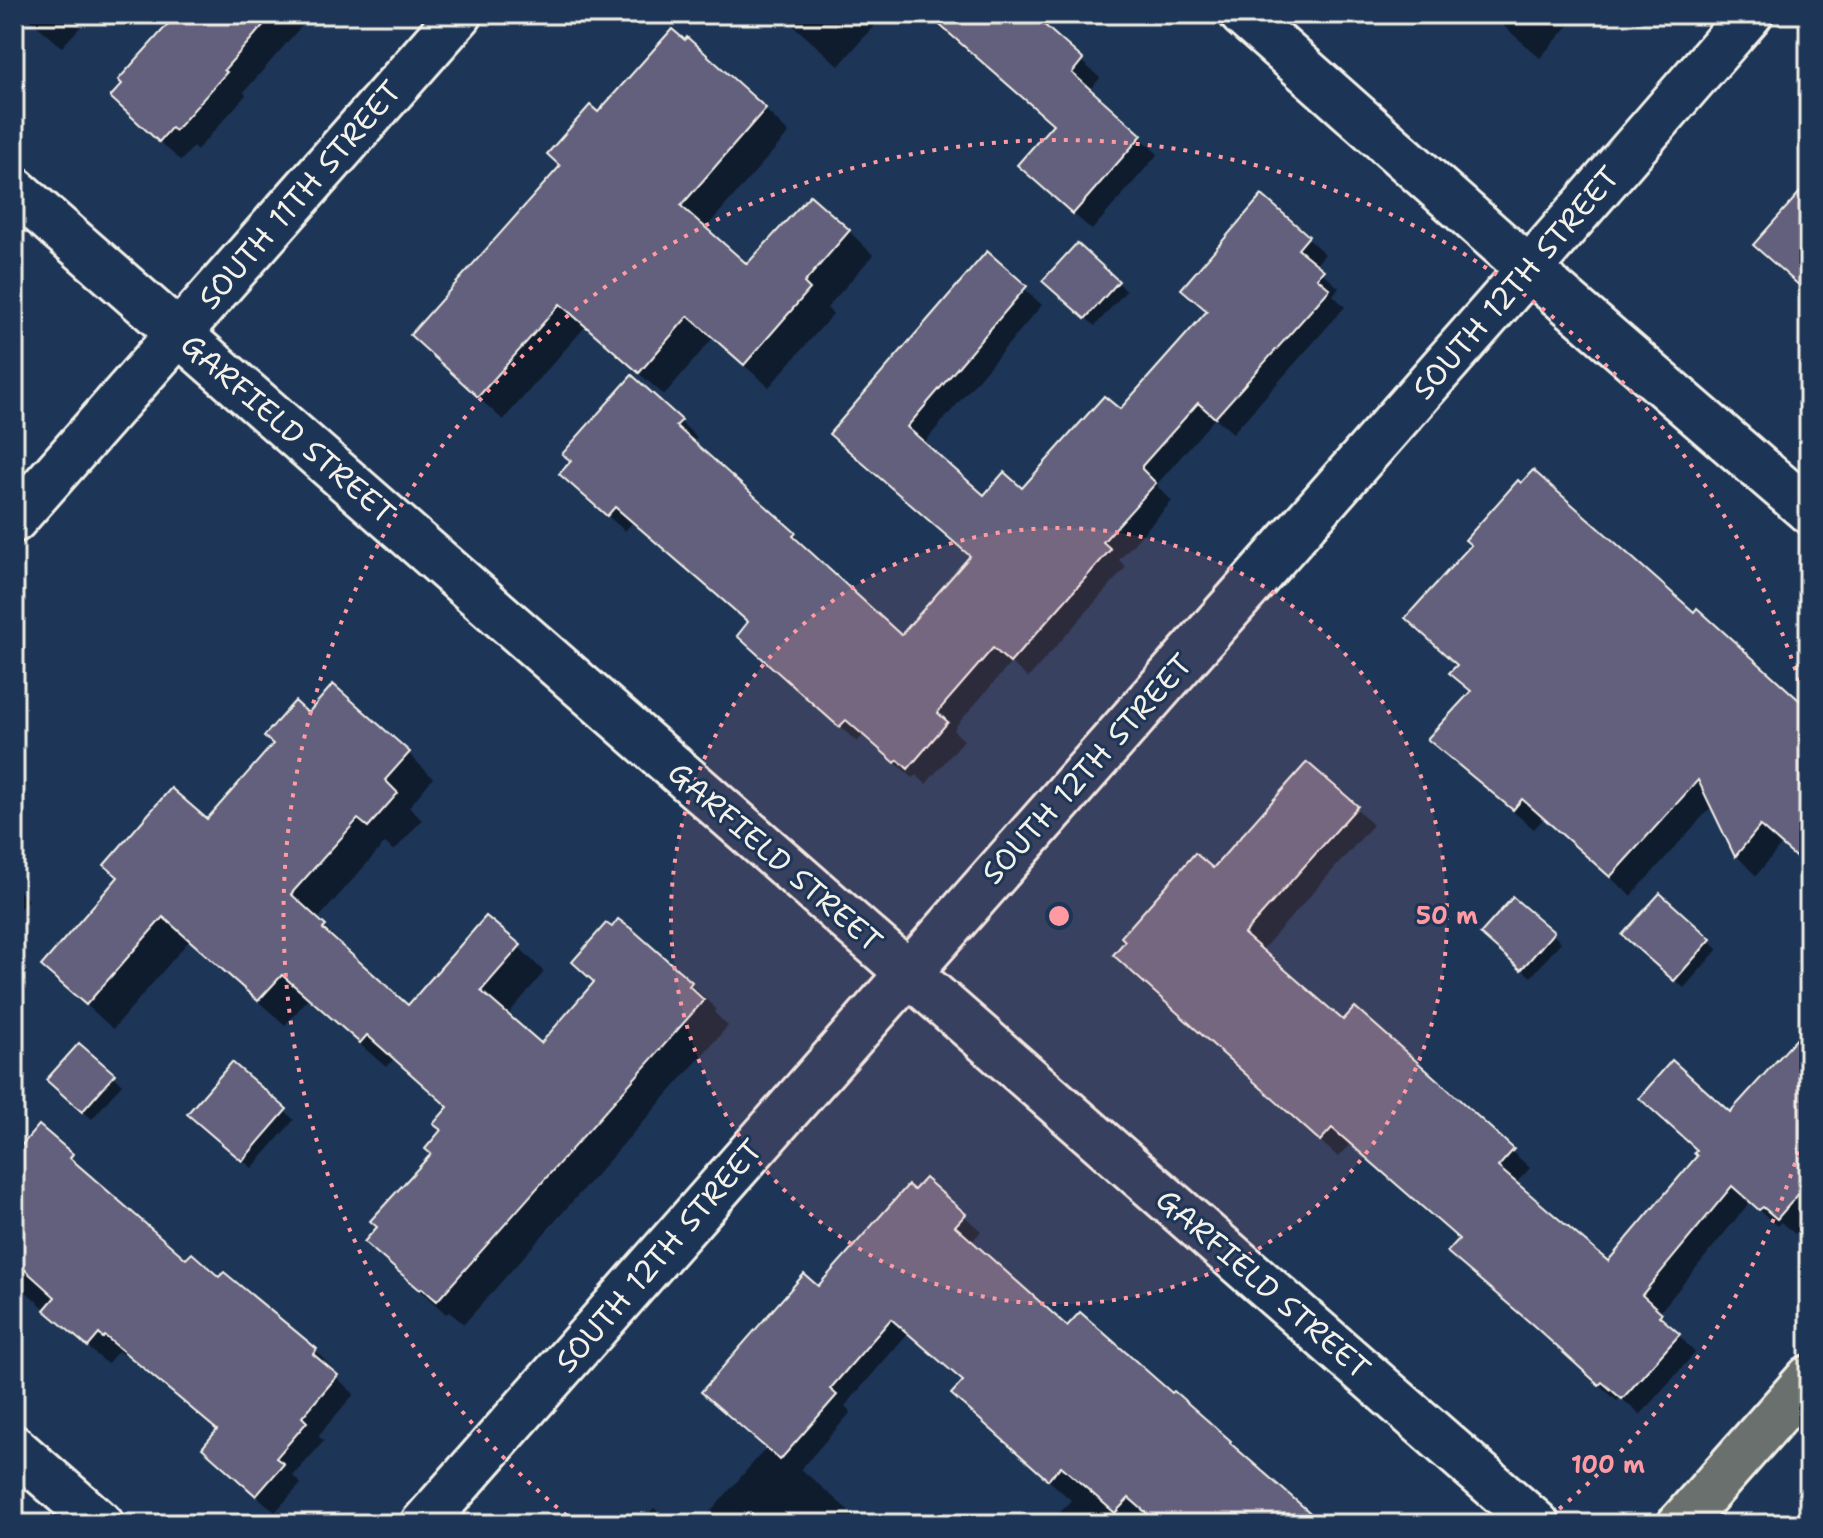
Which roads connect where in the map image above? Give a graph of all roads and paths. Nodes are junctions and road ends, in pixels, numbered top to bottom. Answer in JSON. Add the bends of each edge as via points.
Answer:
{"nodes":[{"id":1,"x":460,"y":14,"type":"edge"},
{"id":2,"x":1242,"y":14,"type":"edge"},
{"id":3,"x":1750,"y":14,"type":"edge"},
{"id":4,"x":14,"y":189,"type":"edge"},
{"id":5,"x":1529,"y":269,"type":"junction"},
{"id":6,"x":179,"y":333,"type":"junction"},
{"id":7,"x":1809,"y":511,"type":"edge"},
{"id":8,"x":14,"y":520,"type":"edge"},
{"id":9,"x":906,"y":972,"type":"junction"},
{"id":10,"x":1809,"y":1378,"type":"edge"},
{"id":11,"x":14,"y":1448,"type":"edge"},
{"id":12,"x":101,"y":1524,"type":"edge"},
{"id":13,"x":423,"y":1524,"type":"edge"},
{"id":14,"x":1537,"y":1524,"type":"edge"},
{"id":15,"x":1680,"y":1524,"type":"edge"}],
"edges":[{"from":1,"to":6,"type":"street","name":"SOUTH 11TH STREET"},
{"from":2,"to":5,"type":"street"},
{"from":3,"to":5,"type":"street","name":"SOUTH 12TH STREET"},
{"from":4,"to":6,"type":"street","name":"GARFIELD STREET"},
{"from":5,"to":7,"type":"street"},
{"from":5,"to":9,"type":"street","name":"SOUTH 12TH STREET"},
{"from":6,"to":8,"type":"street","name":"SOUTH 11TH STREET"},
{"from":6,"to":9,"type":"street","name":"GARFIELD STREET"},
{"from":9,"to":13,"type":"street","name":"SOUTH 12TH STREET"},
{"from":9,"to":14,"type":"street","name":"GARFIELD STREET"},
{"from":10,"to":15,"type":"main road"},
{"from":11,"to":12,"type":"street"}]}
